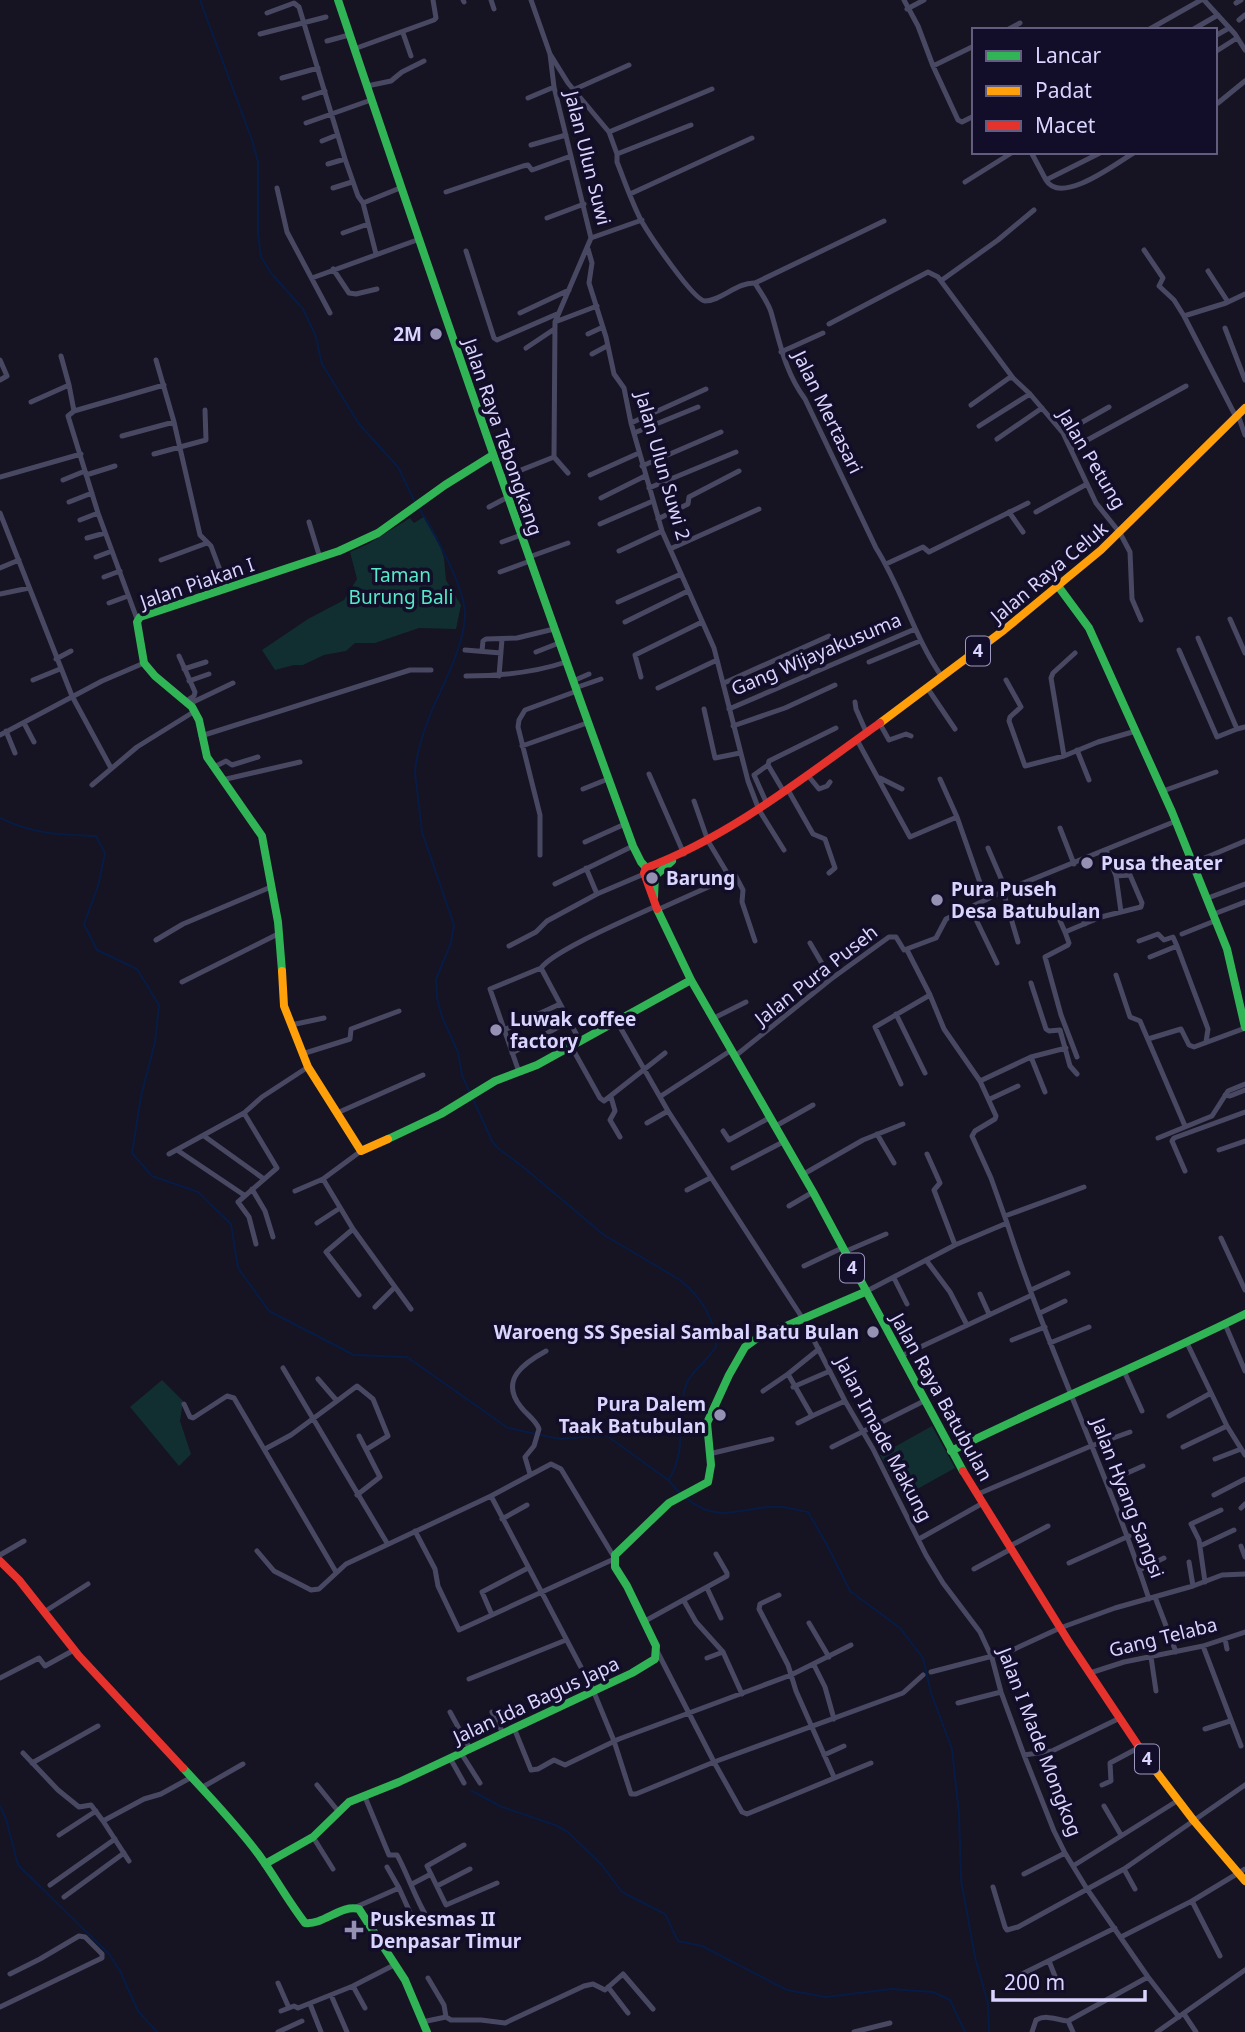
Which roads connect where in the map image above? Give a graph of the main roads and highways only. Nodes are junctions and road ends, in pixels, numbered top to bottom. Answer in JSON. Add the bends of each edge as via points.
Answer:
{"nodes":[{"id":1,"x":338,"y":0,"type":"edge"},
{"id":2,"x":1245,"y":408,"type":"edge"},
{"id":3,"x":493,"y":455,"type":"junction"},
{"id":4,"x":1058,"y":586,"type":"junction"},
{"id":5,"x":682,"y":854,"type":"junction"},
{"id":6,"x":645,"y":871,"type":"junction"},
{"id":7,"x":655,"y":876,"type":"junction"},
{"id":8,"x":656,"y":906,"type":"junction"},
{"id":9,"x":691,"y":980,"type":"junction"},
{"id":10,"x":1242,"y":1001,"type":"edge"},
{"id":11,"x":1245,"y":1027,"type":"edge"},
{"id":12,"x":865,"y":1292,"type":"junction"},
{"id":13,"x":1245,"y":1314,"type":"edge"},
{"id":14,"x":951,"y":1451,"type":"junction"},
{"id":15,"x":0,"y":1561,"type":"edge"},
{"id":16,"x":265,"y":1864,"type":"junction"},
{"id":17,"x":1242,"y":1871,"type":"edge"},
{"id":18,"x":1245,"y":1881,"type":"edge"},
{"id":19,"x":427,"y":2032,"type":"edge"}],
"edges":[{"from":1,"to":3,"type":"main road","name":"Jalan Raya Tebongkang"},
{"from":2,"to":4,"type":"main road","name":"Jalan Raya Celuk","number":"4","via":[[1120,533]]},
{"from":3,"to":6,"type":"main road","name":"Jalan Raya Tebongkang","via":[[587,723]]},
{"from":3,"to":9,"type":"main road","name":"Jalan Piakan I","via":[[378,533],[320,558],[137,619],[144,663],[195,711],[207,757],[259,830],[267,855],[283,1002],[307,1066],[361,1151],[441,1114]]},
{"from":4,"to":5,"type":"main road","name":"Jalan Raya Celuk","number":"4","via":[[928,689],[760,810]]},
{"from":4,"to":10,"type":"main road","via":[[1089,628],[1137,731],[1208,898]]},
{"from":5,"to":6,"type":"main road","name":"Jalan Raya Celuk","number":"4"},
{"from":5,"to":7,"type":"main road","name":"Jalan Raya Celuk","number":"4"},
{"from":6,"to":7,"type":"main road","name":"Jalan Raya Tebongkang"},
{"from":6,"to":8,"type":"main road","name":"Jalan Raya Batubulan","number":"4"},
{"from":7,"to":8,"type":"main road","name":"Jalan Raya Batubulan","number":"4"},
{"from":8,"to":9,"type":"main road","name":"Jalan Raya Batubulan","number":"4"},
{"from":9,"to":12,"type":"main road","name":"Jalan Raya Batubulan","number":"4"},
{"from":10,"to":11,"type":"main road"},
{"from":12,"to":14,"type":"main road","name":"Jalan Raya Batubulan","number":"4"},
{"from":12,"to":16,"type":"main road","name":"Jalan Ida Bagus Japa","via":[[753,1340],[742,1351],[708,1419],[709,1480],[671,1501],[614,1558],[657,1651],[653,1661],[354,1800],[313,1837]]},
{"from":13,"to":14,"type":"main road"},
{"from":14,"to":17,"type":"main road","name":"Jalan Raya Batubulan","number":"4","via":[[1140,1747],[1194,1821]]},
{"from":15,"to":16,"type":"main road"},
{"from":16,"to":19,"type":"main road","via":[[307,1924],[356,1907],[408,1986]]},
{"from":17,"to":18,"type":"main road","name":"Jalan Raya Batubulan","number":"4"}]}
